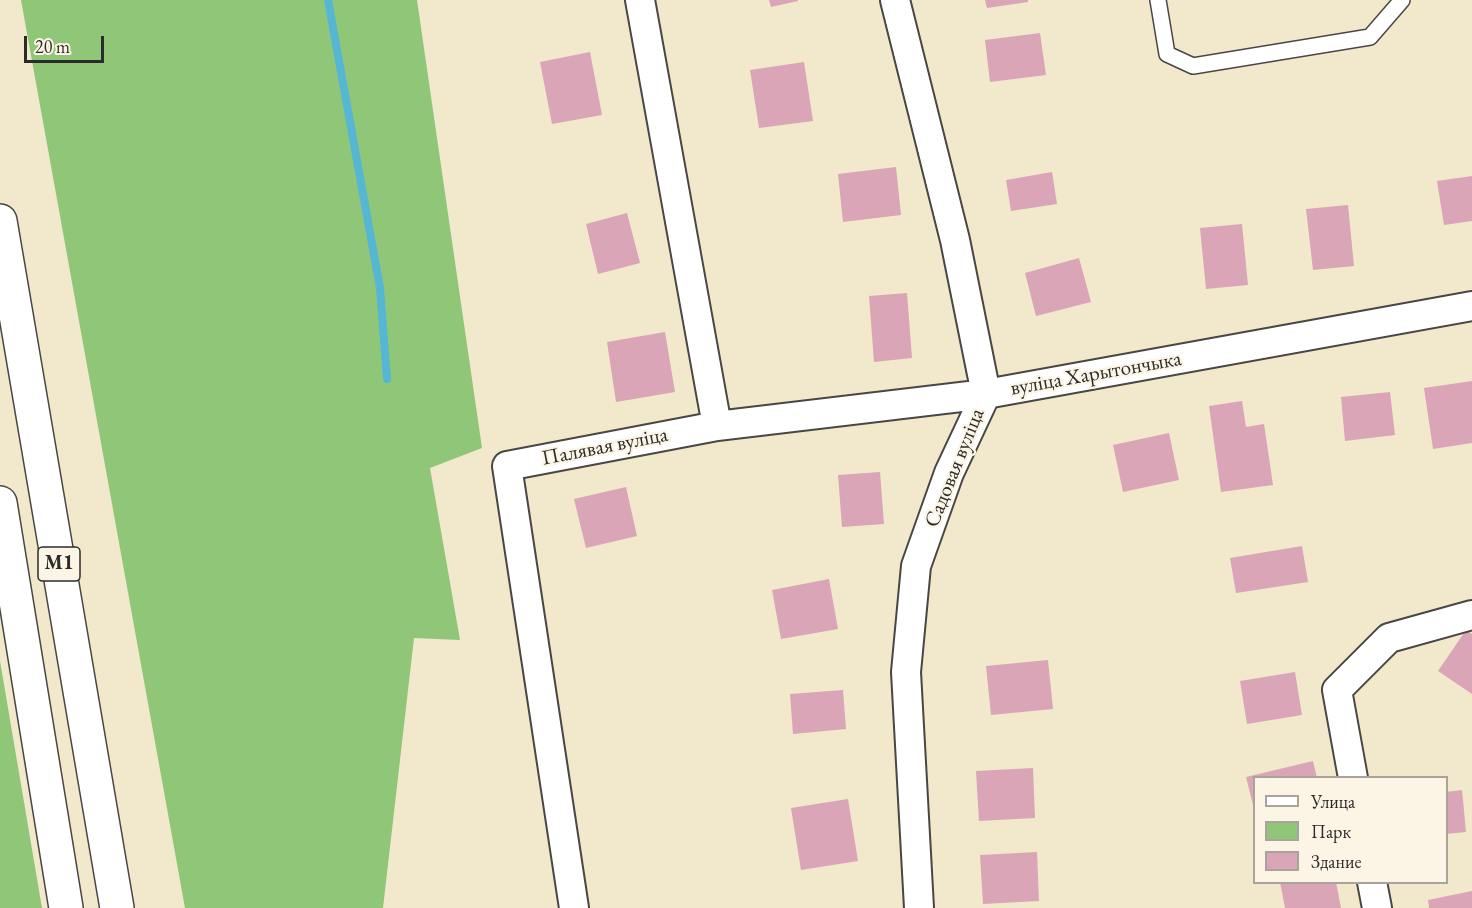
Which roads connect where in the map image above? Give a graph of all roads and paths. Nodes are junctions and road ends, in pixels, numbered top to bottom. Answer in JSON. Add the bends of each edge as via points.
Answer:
{"nodes":[{"id":1,"x":640,"y":0,"type":"edge"},
{"id":2,"x":895,"y":0,"type":"edge"},
{"id":3,"x":1158,"y":0,"type":"edge"},
{"id":4,"x":1402,"y":0,"type":"edge"},
{"id":5,"x":0,"y":221,"type":"edge"},
{"id":6,"x":1472,"y":306,"type":"edge"},
{"id":7,"x":986,"y":394,"type":"junction"},
{"id":8,"x":717,"y":426,"type":"junction"},
{"id":9,"x":0,"y":503,"type":"edge"},
{"id":10,"x":1472,"y":615,"type":"edge"},
{"id":11,"x":1353,"y":776,"type":"edge"},
{"id":12,"x":1372,"y":884,"type":"edge"},
{"id":13,"x":66,"y":908,"type":"edge"},
{"id":14,"x":117,"y":908,"type":"edge"},
{"id":15,"x":574,"y":908,"type":"edge"},
{"id":16,"x":919,"y":908,"type":"edge"},
{"id":17,"x":1377,"y":908,"type":"edge"}],
"edges":[{"from":1,"to":8,"type":"street"},
{"from":2,"to":7,"type":"street","name":"Садовая вуліца","via":[[955,240]]},
{"from":3,"to":4,"type":"lane","via":[[1167,54],[1193,66],[1370,37]]},
{"from":5,"to":14,"type":"highway","number":"М1"},
{"from":6,"to":7,"type":"street","name":"вуліца Харытончыка"},
{"from":7,"to":8,"type":"street","name":"вуліца Харытончыка"},
{"from":7,"to":16,"type":"street","name":"Садовая вуліца","via":[[949,473],[916,566],[906,672]]},
{"from":8,"to":15,"type":"street","name":"Палявая вуліца","via":[[507,466]]},
{"from":9,"to":13,"type":"highway","number":"М1"},
{"from":10,"to":11,"type":"street","via":[[1389,638],[1337,690]]},
{"from":12,"to":17,"type":"street"}]}
